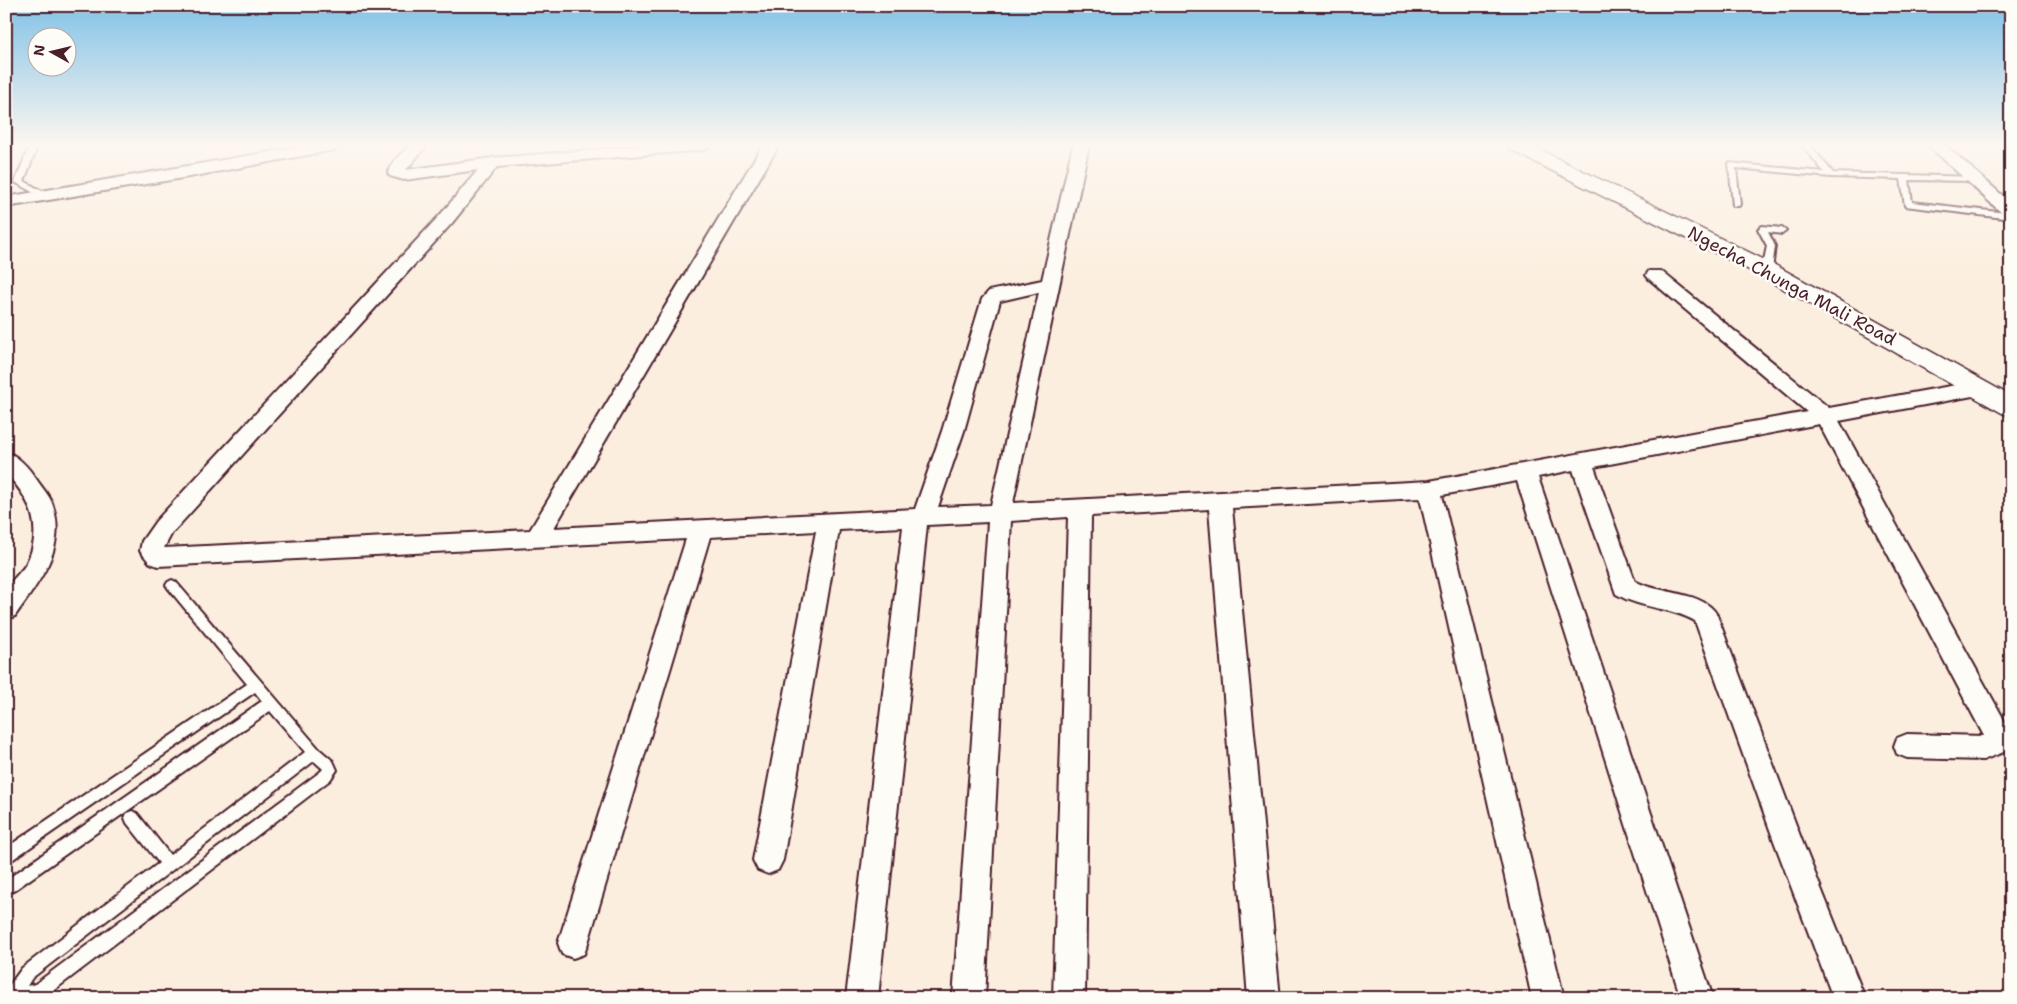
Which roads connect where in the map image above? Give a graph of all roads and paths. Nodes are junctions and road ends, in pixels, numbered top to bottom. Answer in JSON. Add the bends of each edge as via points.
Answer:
{"nodes":[{"id":1,"x":64,"y":192,"type":"edge"},
{"id":2,"x":468,"y":192,"type":"edge"},
{"id":3,"x":743,"y":192,"type":"edge"},
{"id":4,"x":1071,"y":192,"type":"edge"},
{"id":5,"x":1610,"y":192,"type":"edge"},
{"id":6,"x":1735,"y":192,"type":"edge"},
{"id":7,"x":1907,"y":192,"type":"edge"},
{"id":8,"x":1989,"y":192,"type":"edge"},
{"id":9,"x":6,"y":202,"type":"edge"},
{"id":10,"x":1736,"y":204,"type":"dead end"},
{"id":11,"x":2011,"y":212,"type":"edge"},
{"id":12,"x":2011,"y":220,"type":"edge"},
{"id":13,"x":1782,"y":231,"type":"dead end"},
{"id":14,"x":1767,"y":270,"type":"junction"},
{"id":15,"x":1656,"y":275,"type":"dead end"},
{"id":16,"x":1050,"y":284,"type":"junction"},
{"id":17,"x":1978,"y":388,"type":"junction"},
{"id":18,"x":2011,"y":407,"type":"edge"},
{"id":19,"x":1826,"y":417,"type":"junction"},
{"id":20,"x":6,"y":460,"type":"edge"},
{"id":21,"x":1581,"y":462,"type":"junction"},
{"id":22,"x":1525,"y":472,"type":"junction"},
{"id":23,"x":1428,"y":489,"type":"junction"},
{"id":24,"x":1220,"y":501,"type":"junction"},
{"id":25,"x":1080,"y":508,"type":"junction"},
{"id":26,"x":1000,"y":513,"type":"junction"},
{"id":27,"x":920,"y":516,"type":"junction"},
{"id":28,"x":829,"y":523,"type":"junction"},
{"id":29,"x":702,"y":529,"type":"junction"},
{"id":30,"x":536,"y":539,"type":"junction"},
{"id":31,"x":172,"y":585,"type":"dead end"},
{"id":32,"x":6,"y":609,"type":"edge"},
{"id":33,"x":258,"y":684,"type":"junction"},
{"id":34,"x":272,"y":702,"type":"junction"},
{"id":35,"x":1907,"y":746,"type":"dead end"},
{"id":36,"x":314,"y":754,"type":"junction"},
{"id":37,"x":132,"y":818,"type":"dead end"},
{"id":38,"x":6,"y":858,"type":"edge"},
{"id":39,"x":768,"y":860,"type":"dead end"},
{"id":40,"x":168,"y":865,"type":"junction"},
{"id":41,"x":6,"y":889,"type":"edge"},
{"id":42,"x":573,"y":943,"type":"dead end"},
{"id":43,"x":6,"y":993,"type":"edge"},
{"id":44,"x":10,"y":998,"type":"edge"},
{"id":45,"x":862,"y":998,"type":"edge"},
{"id":46,"x":969,"y":998,"type":"edge"},
{"id":47,"x":1069,"y":998,"type":"edge"},
{"id":48,"x":1264,"y":998,"type":"edge"},
{"id":49,"x":1548,"y":998,"type":"edge"},
{"id":50,"x":1697,"y":998,"type":"edge"},
{"id":51,"x":1849,"y":998,"type":"edge"}],
"edges":[{"from":1,"to":9,"type":"street"},
{"from":2,"to":30,"type":"street","via":[[164,527],[154,541],[152,552],[158,557],[176,557]]},
{"from":3,"to":30,"type":"street"},
{"from":4,"to":16,"type":"street"},
{"from":5,"to":14,"type":"main road","name":"Ngecha Chunga Mali Road"},
{"from":6,"to":10,"type":"lane"},
{"from":7,"to":12,"type":"lane","via":[[1908,204],[2006,216]]},
{"from":8,"to":11,"type":"street"},
{"from":13,"to":14,"type":"lane","via":[[1762,229],[1771,246]]},
{"from":14,"to":17,"type":"main road","name":"Ngecha Chunga Mali Road"},
{"from":15,"to":19,"type":"street"},
{"from":16,"to":26,"type":"street"},
{"from":16,"to":27,"type":"street","via":[[996,295],[991,299],[953,431]]},
{"from":17,"to":18,"type":"main road","name":"Ngecha Chunga Mali Road"},
{"from":17,"to":19,"type":"street"},
{"from":19,"to":21,"type":"street"},
{"from":19,"to":35,"type":"street","via":[[1998,738],[1994,744],[1983,748]]},
{"from":20,"to":32,"type":"street","via":[[24,478],[42,505],[46,536],[37,566]]},
{"from":21,"to":22,"type":"street"},
{"from":21,"to":51,"type":"street","via":[[1624,587],[1645,599],[1686,605],[1705,615]]},
{"from":22,"to":23,"type":"street"},
{"from":22,"to":50,"type":"street"},
{"from":23,"to":24,"type":"street"},
{"from":23,"to":49,"type":"street"},
{"from":24,"to":25,"type":"street"},
{"from":24,"to":48,"type":"street"},
{"from":25,"to":26,"type":"street"},
{"from":25,"to":47,"type":"street"},
{"from":26,"to":27,"type":"street"},
{"from":26,"to":46,"type":"street"},
{"from":27,"to":28,"type":"street"},
{"from":27,"to":45,"type":"street"},
{"from":28,"to":29,"type":"street"},
{"from":28,"to":39,"type":"street"},
{"from":29,"to":30,"type":"street"},
{"from":29,"to":42,"type":"street"},
{"from":31,"to":33,"type":"lane"},
{"from":33,"to":34,"type":"lane"},
{"from":33,"to":38,"type":"lane"},
{"from":34,"to":36,"type":"lane"},
{"from":34,"to":41,"type":"lane"},
{"from":36,"to":40,"type":"lane"},
{"from":36,"to":44,"type":"lane","via":[[328,765],[330,770],[325,776],[39,991]]},
{"from":37,"to":40,"type":"lane"},
{"from":40,"to":44,"type":"lane","via":[[27,973]]},
{"from":43,"to":44,"type":"lane"}]}
